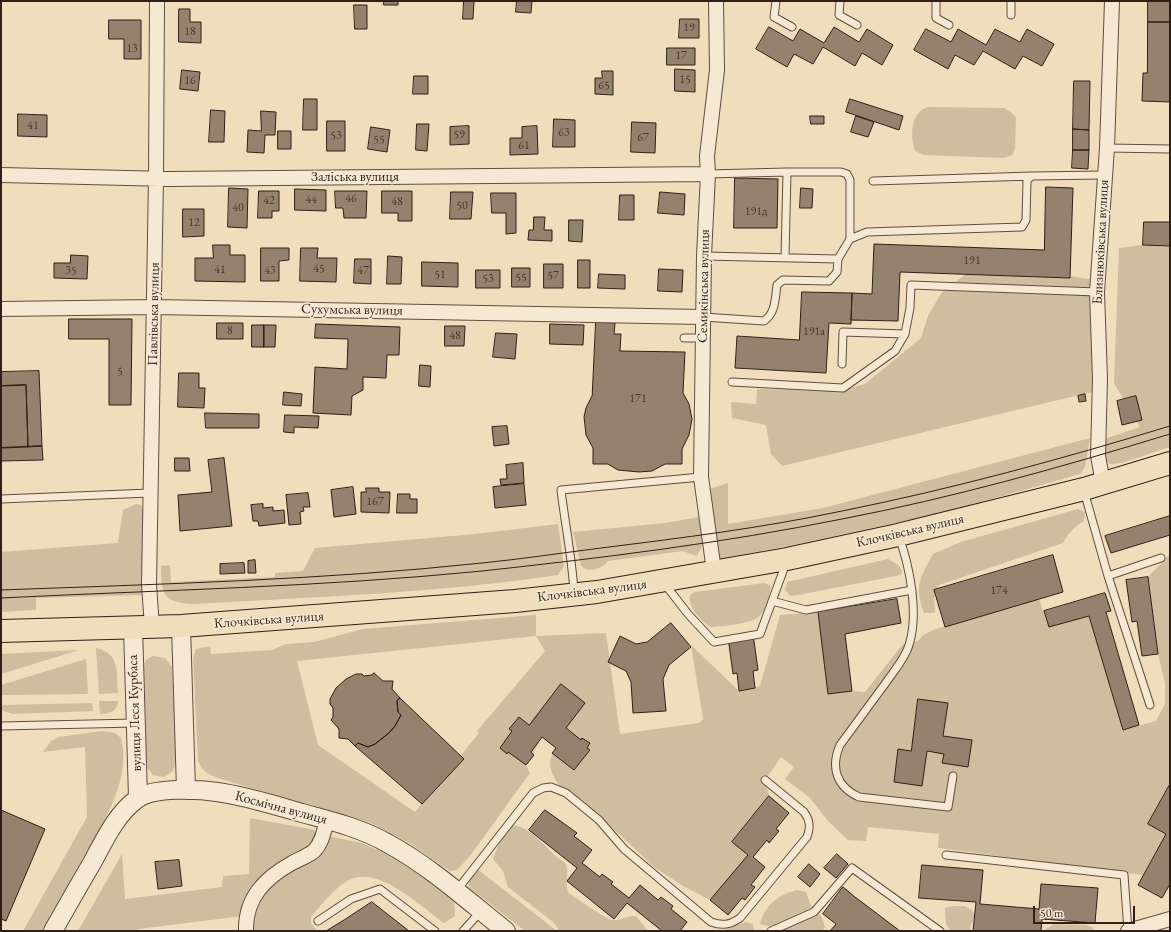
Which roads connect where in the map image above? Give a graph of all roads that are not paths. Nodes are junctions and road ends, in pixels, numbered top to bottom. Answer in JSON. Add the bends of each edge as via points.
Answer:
{"nodes":[{"id":1,"x":157,"y":1,"type":"edge"},
{"id":2,"x":716,"y":1,"type":"edge"},
{"id":3,"x":776,"y":1,"type":"edge"},
{"id":4,"x":840,"y":1,"type":"edge"},
{"id":5,"x":936,"y":1,"type":"edge"},
{"id":6,"x":1011,"y":1,"type":"edge"},
{"id":7,"x":1112,"y":1,"type":"edge"},
{"id":8,"x":1010,"y":15,"type":"dead end"},
{"id":9,"x":857,"y":25,"type":"dead end"},
{"id":10,"x":949,"y":25,"type":"dead end"},
{"id":11,"x":792,"y":27,"type":"dead end"},
{"id":12,"x":1107,"y":148,"type":"junction"},
{"id":13,"x":1170,"y":149,"type":"edge"},
{"id":14,"x":787,"y":172,"type":"junction"},
{"id":15,"x":708,"y":174,"type":"junction"},
{"id":16,"x":1,"y":175,"type":"edge"},
{"id":17,"x":1104,"y":175,"type":"junction"},
{"id":18,"x":1032,"y":176,"type":"junction"},
{"id":19,"x":156,"y":178,"type":"junction"},
{"id":20,"x":873,"y":181,"type":"dead end"},
{"id":21,"x":850,"y":239,"type":"junction"},
{"id":22,"x":704,"y":256,"type":"junction"},
{"id":23,"x":785,"y":257,"type":"junction"},
{"id":24,"x":838,"y":259,"type":"junction"},
{"id":25,"x":1097,"y":292,"type":"junction"},
{"id":26,"x":154,"y":307,"type":"junction"},
{"id":27,"x":1,"y":310,"type":"edge"},
{"id":28,"x":703,"y":317,"type":"junction"},
{"id":29,"x":905,"y":334,"type":"junction"},
{"id":30,"x":684,"y":338,"type":"dead end"},
{"id":31,"x":703,"y":338,"type":"junction"},
{"id":32,"x":842,"y":364,"type":"dead end"},
{"id":33,"x":732,"y":382,"type":"dead end"},
{"id":34,"x":1170,"y":463,"type":"edge"},
{"id":35,"x":701,"y":477,"type":"junction"},
{"id":36,"x":1093,"y":486,"type":"junction"},
{"id":37,"x":150,"y":492,"type":"junction"},
{"id":38,"x":1,"y":500,"type":"edge"},
{"id":39,"x":898,"y":535,"type":"junction"},
{"id":40,"x":1161,"y":558,"type":"dead end"},
{"id":41,"x":787,"y":559,"type":"junction"},
{"id":42,"x":714,"y":571,"type":"junction"},
{"id":43,"x":1108,"y":576,"type":"junction"},
{"id":44,"x":663,"y":582,"type":"junction"},
{"id":45,"x":912,"y":590,"type":"junction"},
{"id":46,"x":574,"y":594,"type":"junction"},
{"id":47,"x":772,"y":601,"type":"junction"},
{"id":48,"x":181,"y":626,"type":"junction"},
{"id":49,"x":142,"y":627,"type":"junction"},
{"id":50,"x":1,"y":631,"type":"edge"},
{"id":51,"x":1150,"y":705,"type":"dead end"},
{"id":52,"x":135,"y":723,"type":"junction"},
{"id":53,"x":1,"y":726,"type":"edge"},
{"id":54,"x":953,"y":776,"type":"dead end"},
{"id":55,"x":765,"y":780,"type":"dead end"},
{"id":56,"x":186,"y":790,"type":"junction"},
{"id":57,"x":138,"y":798,"type":"junction"},
{"id":58,"x":327,"y":820,"type":"junction"},
{"id":59,"x":946,"y":855,"type":"dead end"},
{"id":60,"x":456,"y":891,"type":"junction"},
{"id":61,"x":481,"y":911,"type":"junction"},
{"id":62,"x":1168,"y":917,"type":"edge"},
{"id":63,"x":318,"y":921,"type":"dead end"},
{"id":64,"x":53,"y":931,"type":"edge"},
{"id":65,"x":246,"y":931,"type":"edge"},
{"id":66,"x":435,"y":931,"type":"edge"},
{"id":67,"x":462,"y":931,"type":"edge"},
{"id":68,"x":506,"y":931,"type":"edge"},
{"id":69,"x":771,"y":931,"type":"edge"},
{"id":70,"x":940,"y":931,"type":"edge"},
{"id":71,"x":1128,"y":931,"type":"edge"}],
"edges":[{"from":1,"to":19,"type":"street","name":"Павлівська вулиця"},
{"from":2,"to":15,"type":"street","name":"Семикінська вулиця","via":[[717,70],[707,156]]},
{"from":3,"to":11,"type":"lane","via":[[774,17]]},
{"from":4,"to":9,"type":"lane","via":[[839,15]]},
{"from":5,"to":10,"type":"lane","via":[[936,18]]},
{"from":6,"to":8,"type":"lane"},
{"from":7,"to":12,"type":"street","name":"Близнюківська вулиця"},
{"from":12,"to":13,"type":"lane"},
{"from":12,"to":17,"type":"street","name":"Близнюківська вулиця"},
{"from":14,"to":15,"type":"lane"},
{"from":14,"to":21,"type":"lane","via":[[847,174],[850,180]]},
{"from":14,"to":23,"type":"lane"},
{"from":15,"to":19,"type":"street","name":"Заліська вулиця"},
{"from":15,"to":22,"type":"street","name":"Семикінська вулиця"},
{"from":16,"to":19,"type":"street","name":"Заліська вулиця"},
{"from":17,"to":18,"type":"lane"},
{"from":17,"to":25,"type":"street","name":"Близнюківська вулиця"},
{"from":18,"to":20,"type":"lane"},
{"from":18,"to":21,"type":"lane","via":[[1027,180],[1026,220],[1022,227],[868,232]]},
{"from":19,"to":26,"type":"street","name":"Павлівська вулиця"},
{"from":21,"to":24,"type":"lane"},
{"from":22,"to":23,"type":"lane"},
{"from":22,"to":28,"type":"street","name":"Семикінська вулиця"},
{"from":23,"to":24,"type":"lane"},
{"from":24,"to":28,"type":"lane","via":[[837,272],[829,281],[783,280],[777,285],[770,316],[764,321]]},
{"from":25,"to":29,"type":"lane","via":[[911,285]]},
{"from":25,"to":36,"type":"street","name":"Близнюківська вулиця","via":[[1100,379],[1095,412],[1098,456]]},
{"from":26,"to":27,"type":"street","name":"Сухумська вулиця"},
{"from":26,"to":28,"type":"street","name":"Сухумська вулиця"},
{"from":26,"to":37,"type":"street","name":"Павлівська вулиця"},
{"from":28,"to":31,"type":"street","name":"Семикінська вулиця"},
{"from":29,"to":32,"type":"lane","via":[[844,332]]},
{"from":29,"to":33,"type":"lane","via":[[895,351],[843,388]]},
{"from":30,"to":31,"type":"lane"},
{"from":31,"to":35,"type":"street","name":"Семикінська вулиця"},
{"from":34,"to":36,"type":"main road","name":"Клочківська вулиця"},
{"from":35,"to":42,"type":"street","name":"Семикінська вулиця"},
{"from":35,"to":46,"type":"lane","via":[[561,490],[572,560]]},
{"from":36,"to":39,"type":"main road","name":"Клочківська вулиця"},
{"from":36,"to":43,"type":"lane"},
{"from":37,"to":38,"type":"lane"},
{"from":37,"to":49,"type":"street","name":"Павлівська вулиця","via":[[149,584]]},
{"from":39,"to":41,"type":"main road","name":"Клочківська вулиця"},
{"from":39,"to":45,"type":"lane","via":[[908,563]]},
{"from":40,"to":43,"type":"lane"},
{"from":41,"to":42,"type":"main road","name":"Клочківська вулиця"},
{"from":41,"to":47,"type":"lane"},
{"from":42,"to":44,"type":"main road","name":"Клочківська вулиця"},
{"from":43,"to":51,"type":"lane"},
{"from":44,"to":46,"type":"main road","name":"Клочківська вулиця"},
{"from":44,"to":47,"type":"lane","via":[[714,642],[760,634]]},
{"from":45,"to":47,"type":"lane","via":[[806,610]]},
{"from":45,"to":54,"type":"lane","via":[[913,619],[909,645],[899,664],[840,745],[835,755],[836,776],[841,786],[859,797],[948,807]]},
{"from":46,"to":48,"type":"main road","name":"Клочківська вулиця","via":[[476,604]]},
{"from":48,"to":49,"type":"main road","name":"Клочківська вулиця"},
{"from":48,"to":56,"type":"street"},
{"from":49,"to":50,"type":"main road","name":"Клочківська вулиця"},
{"from":49,"to":52,"type":"street","name":"вулиця Леся Курбаса"},
{"from":52,"to":53,"type":"lane"},
{"from":52,"to":57,"type":"street","name":"вулиця Леся Курбаса"},
{"from":55,"to":60,"type":"lane","via":[[804,812],[808,817],[810,831],[740,918],[733,922],[718,925],[711,922],[624,849],[599,820],[566,793],[551,787],[533,793]]},
{"from":56,"to":57,"type":"street","via":[[154,792]]},
{"from":56,"to":58,"type":"street","name":"Космічна вулиця","via":[[216,791]]},
{"from":57,"to":64,"type":"street","via":[[109,832]]},
{"from":58,"to":60,"type":"street","name":"Космічна вулиця","via":[[376,836]]},
{"from":58,"to":65,"type":"street","via":[[320,844],[312,852],[274,874],[258,889],[249,908]]},
{"from":59,"to":71,"type":"lane","via":[[1124,875]]},
{"from":60,"to":61,"type":"street","name":"Космічна вулиця"},
{"from":61,"to":67,"type":"lane"},
{"from":61,"to":68,"type":"street","name":"Космічна вулиця"},
{"from":62,"to":71,"type":"street"},
{"from":63,"to":66,"type":"lane","via":[[351,899],[380,889]]},
{"from":69,"to":70,"type":"lane","via":[[814,912],[852,868]]}]}
